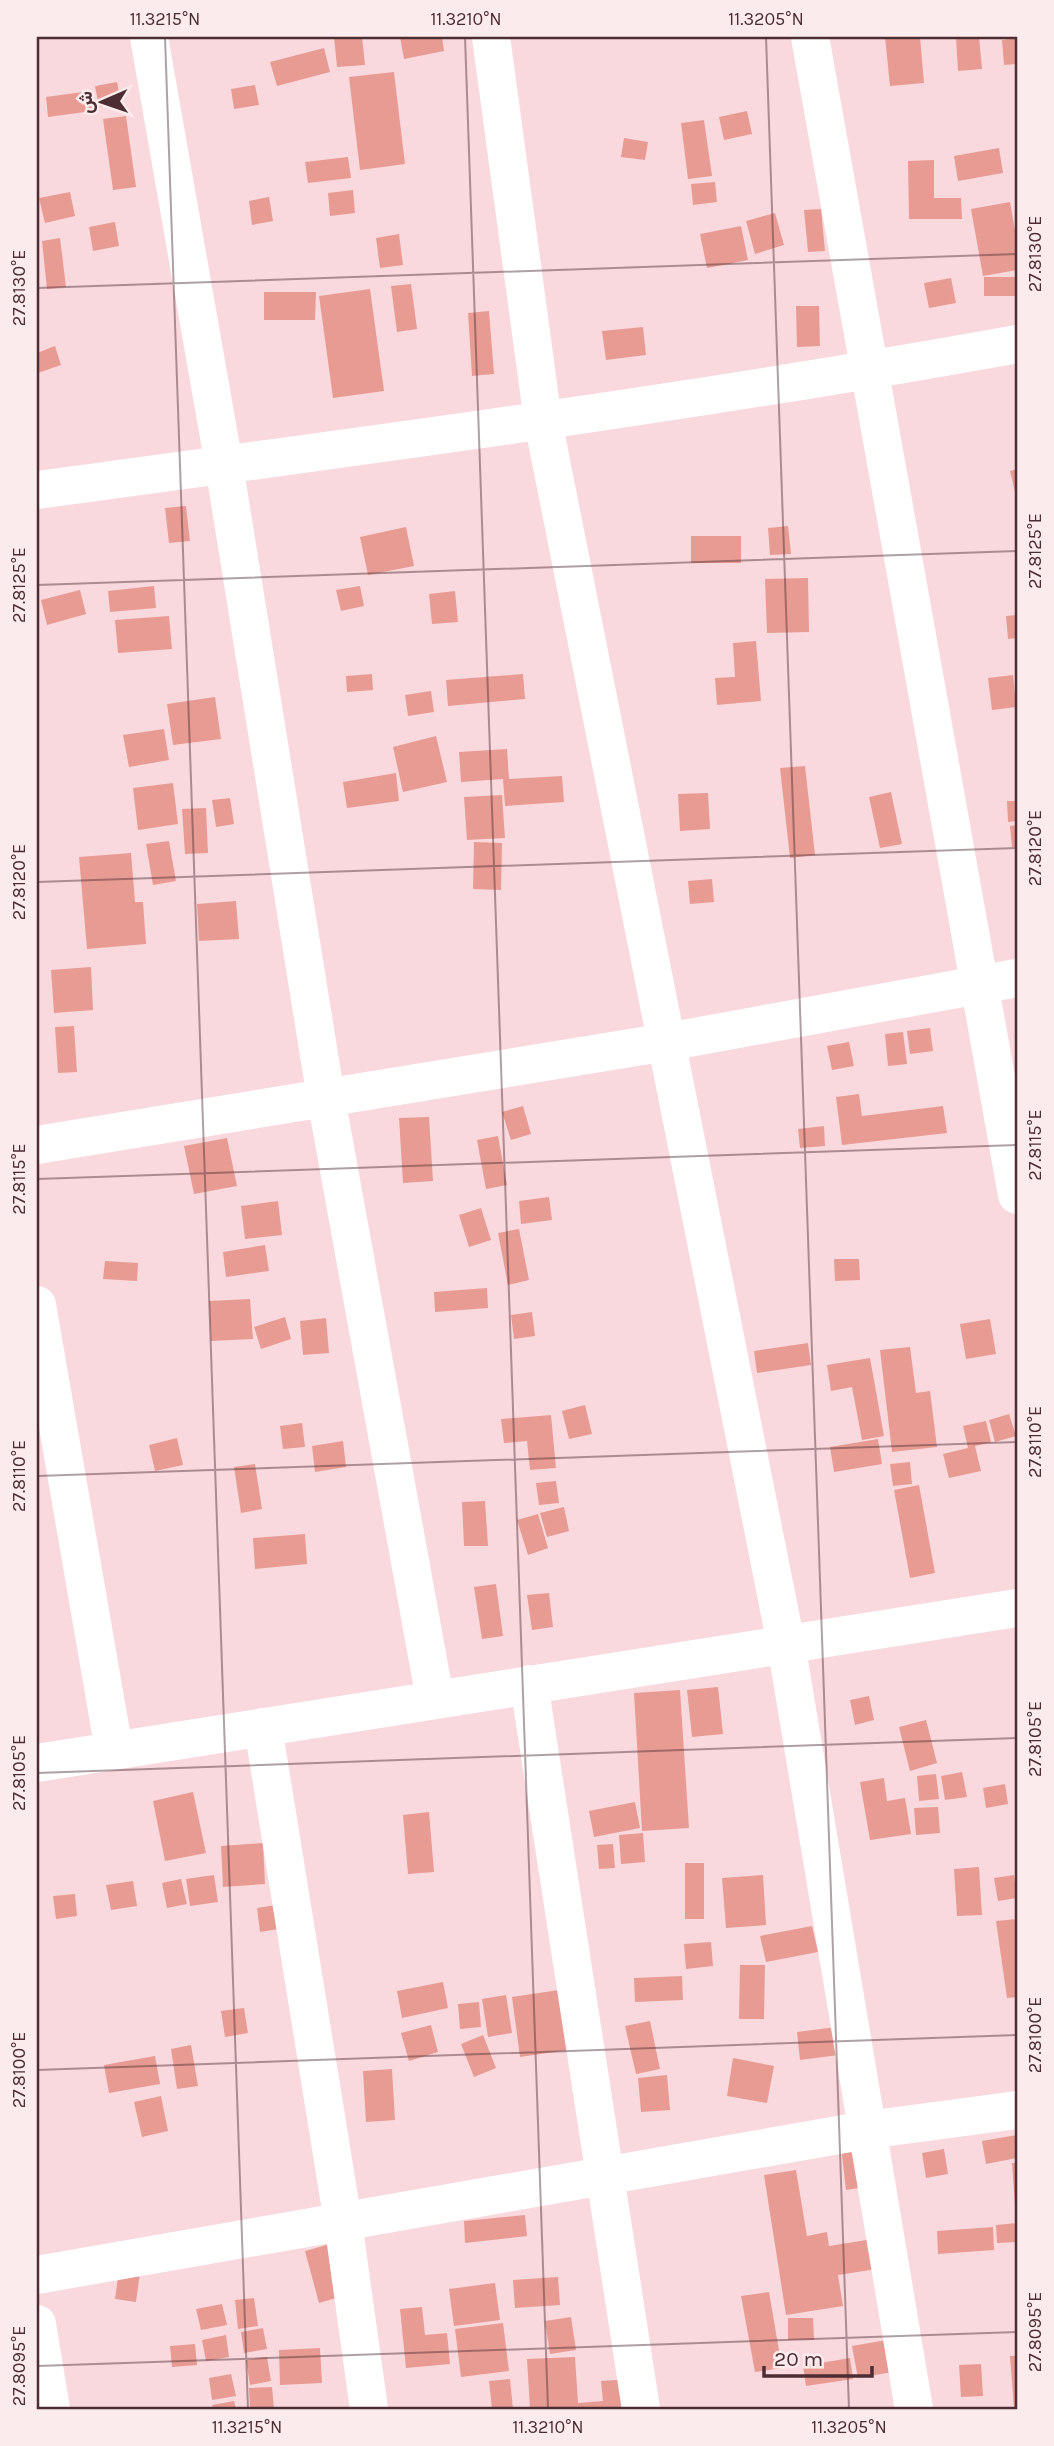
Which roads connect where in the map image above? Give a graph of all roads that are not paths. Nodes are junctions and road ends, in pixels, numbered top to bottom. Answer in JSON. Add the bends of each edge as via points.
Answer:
{"nodes":[{"id":1,"x":149,"y":37,"type":"edge"},
{"id":2,"x":491,"y":37,"type":"edge"},
{"id":3,"x":810,"y":37,"type":"edge"},
{"id":4,"x":1017,"y":344,"type":"edge"},
{"id":5,"x":871,"y":371,"type":"junction"},
{"id":6,"x":543,"y":421,"type":"junction"},
{"id":7,"x":223,"y":465,"type":"junction"},
{"id":8,"x":37,"y":490,"type":"edge"},
{"id":9,"x":1017,"y":978,"type":"edge"},
{"id":10,"x":980,"y":985,"type":"junction"},
{"id":11,"x":667,"y":1042,"type":"junction"},
{"id":12,"x":326,"y":1098,"type":"junction"},
{"id":13,"x":37,"y":1145,"type":"edge"},
{"id":14,"x":1017,"y":1195,"type":"edge"},
{"id":15,"x":37,"y":1305,"type":"edge"},
{"id":16,"x":1017,"y":1608,"type":"edge"},
{"id":17,"x":786,"y":1644,"type":"junction"},
{"id":18,"x":529,"y":1684,"type":"junction"},
{"id":19,"x":435,"y":1699,"type":"junction"},
{"id":20,"x":263,"y":1727,"type":"junction"},
{"id":21,"x":114,"y":1750,"type":"junction"},
{"id":22,"x":37,"y":1763,"type":"edge"},
{"id":23,"x":1017,"y":2110,"type":"edge"},
{"id":24,"x":867,"y":2130,"type":"junction"},
{"id":25,"x":607,"y":2175,"type":"junction"},
{"id":26,"x":343,"y":2222,"type":"junction"},
{"id":27,"x":37,"y":2275,"type":"edge"},
{"id":28,"x":37,"y":2324,"type":"edge"},
{"id":29,"x":51,"y":2409,"type":"edge"},
{"id":30,"x":369,"y":2409,"type":"edge"},
{"id":31,"x":641,"y":2409,"type":"edge"},
{"id":32,"x":914,"y":2409,"type":"edge"}],
"edges":[{"from":1,"to":7,"type":"street"},
{"from":2,"to":6,"type":"street"},
{"from":3,"to":5,"type":"street"},
{"from":4,"to":5,"type":"street"},
{"from":5,"to":6,"type":"street"},
{"from":5,"to":10,"type":"street"},
{"from":6,"to":7,"type":"street"},
{"from":6,"to":11,"type":"street"},
{"from":7,"to":8,"type":"street"},
{"from":7,"to":12,"type":"street"},
{"from":9,"to":10,"type":"street"},
{"from":10,"to":11,"type":"street"},
{"from":10,"to":14,"type":"street"},
{"from":11,"to":12,"type":"street"},
{"from":11,"to":17,"type":"street"},
{"from":12,"to":13,"type":"street"},
{"from":12,"to":19,"type":"street"},
{"from":15,"to":21,"type":"street"},
{"from":16,"to":17,"type":"street"},
{"from":17,"to":18,"type":"street"},
{"from":17,"to":24,"type":"street"},
{"from":18,"to":19,"type":"street"},
{"from":18,"to":25,"type":"street"},
{"from":19,"to":20,"type":"street"},
{"from":20,"to":21,"type":"street"},
{"from":20,"to":26,"type":"street"},
{"from":21,"to":22,"type":"street"},
{"from":23,"to":24,"type":"street"},
{"from":24,"to":25,"type":"street"},
{"from":24,"to":32,"type":"street"},
{"from":25,"to":26,"type":"street"},
{"from":25,"to":31,"type":"street"},
{"from":26,"to":27,"type":"street"},
{"from":26,"to":30,"type":"street"},
{"from":28,"to":29,"type":"street"}]}
